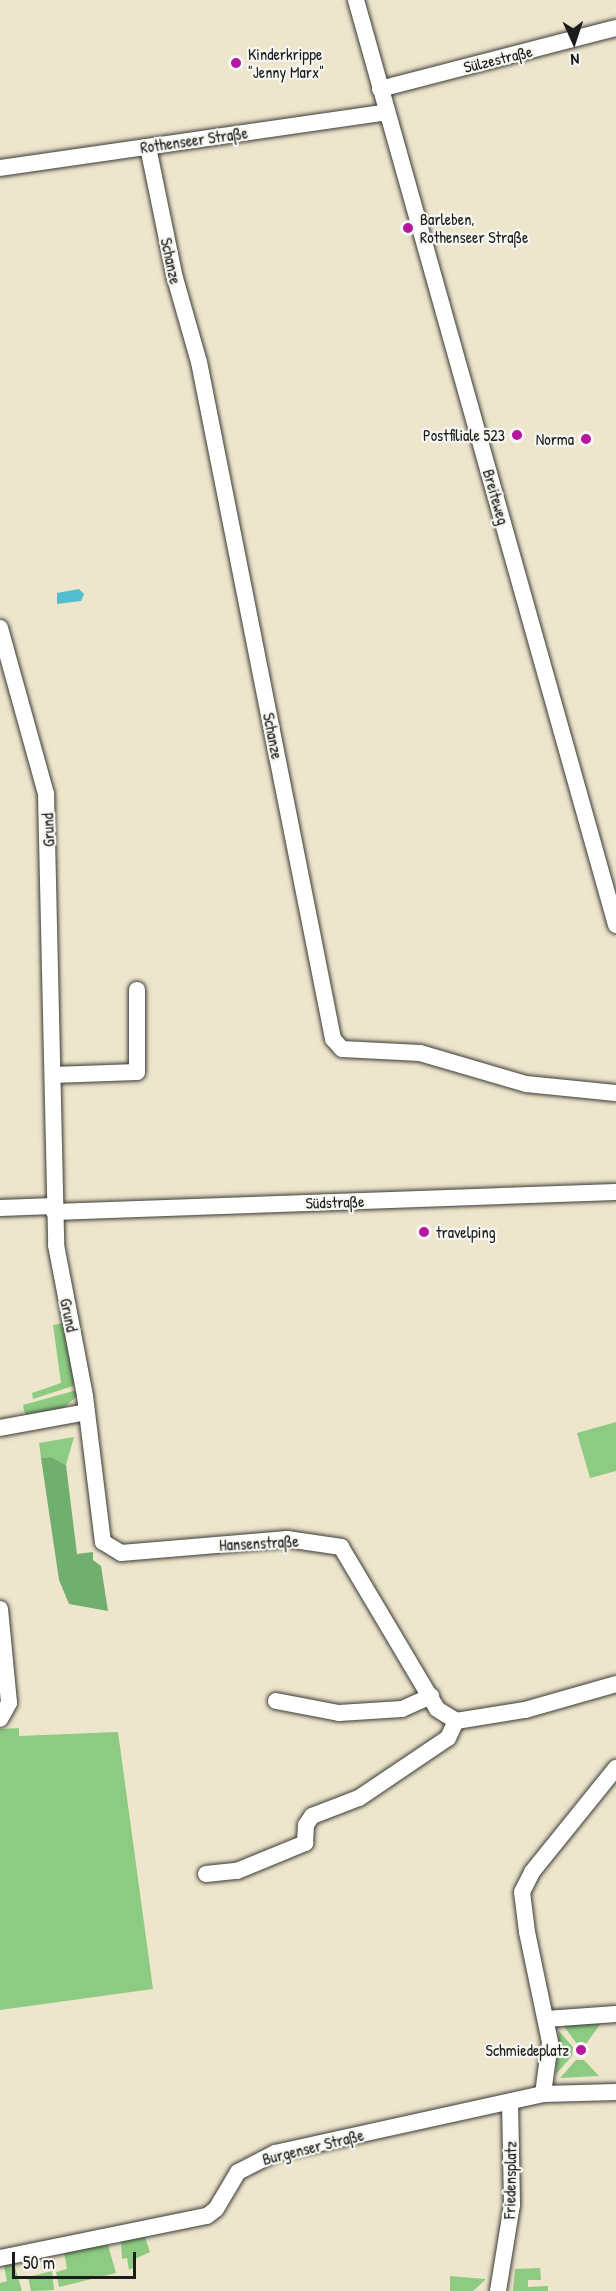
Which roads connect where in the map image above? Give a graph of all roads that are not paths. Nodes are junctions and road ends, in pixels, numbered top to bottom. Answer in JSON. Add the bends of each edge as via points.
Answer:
{"nodes":[{"id":1,"x":356,"y":0,"type":"edge"},
{"id":2,"x":616,"y":28,"type":"edge"},
{"id":3,"x":380,"y":89,"type":"junction"},
{"id":4,"x":387,"y":112,"type":"junction"},
{"id":5,"x":148,"y":147,"type":"junction"},
{"id":6,"x":0,"y":168,"type":"edge"},
{"id":7,"x":0,"y":628,"type":"edge"},
{"id":8,"x":616,"y":925,"type":"edge"},
{"id":9,"x":137,"y":990,"type":"dead end"},
{"id":10,"x":53,"y":1075,"type":"junction"},
{"id":11,"x":616,"y":1093,"type":"edge"},
{"id":12,"x":616,"y":1192,"type":"edge"},
{"id":13,"x":0,"y":1208,"type":"edge"},
{"id":14,"x":54,"y":1209,"type":"junction"},
{"id":15,"x":87,"y":1412,"type":"junction"},
{"id":16,"x":0,"y":1428,"type":"edge"},
{"id":17,"x":111,"y":1550,"type":"joint"},
{"id":18,"x":0,"y":1609,"type":"edge"},
{"id":19,"x":614,"y":1687,"type":"edge"},
{"id":20,"x":431,"y":1696,"type":"junction"},
{"id":21,"x":276,"y":1701,"type":"dead end"},
{"id":22,"x":0,"y":1719,"type":"edge"},
{"id":23,"x":456,"y":1721,"type":"junction"},
{"id":24,"x":616,"y":1768,"type":"edge"},
{"id":25,"x":206,"y":1874,"type":"dead end"},
{"id":26,"x":616,"y":2014,"type":"edge"},
{"id":27,"x":546,"y":2019,"type":"junction"},
{"id":28,"x":616,"y":2092,"type":"edge"},
{"id":29,"x":543,"y":2094,"type":"junction"},
{"id":30,"x":510,"y":2104,"type":"junction"},
{"id":31,"x":0,"y":2258,"type":"edge"},
{"id":32,"x":498,"y":2291,"type":"edge"}],
"edges":[{"from":1,"to":3,"type":"street","name":"Breiteweg"},
{"from":2,"to":3,"type":"street","name":"Sülzestraße"},
{"from":3,"to":4,"type":"street","name":"Breiteweg"},
{"from":4,"to":5,"type":"street","name":"Rothenseer Straße"},
{"from":4,"to":8,"type":"street","name":"Breiteweg"},
{"from":5,"to":6,"type":"street","name":"Rothenseer Straße"},
{"from":5,"to":11,"type":"street","name":"Schanze","via":[[175,278],[199,362],[333,1039],[342,1048],[420,1053],[526,1084]]},
{"from":7,"to":10,"type":"street","name":"Grund","via":[[46,794]]},
{"from":9,"to":10,"type":"street","via":[[137,1072]]},
{"from":10,"to":14,"type":"street","name":"Grund"},
{"from":12,"to":14,"type":"street","name":"Südstraße"},
{"from":13,"to":14,"type":"street","name":"Südstraße"},
{"from":14,"to":15,"type":"street","name":"Grund","via":[[58,1262]]},
{"from":15,"to":16,"type":"street"},
{"from":15,"to":17,"type":"street","name":"Grund","via":[[103,1542]]},
{"from":17,"to":20,"type":"street","name":"Hansenstraße","via":[[128,1553],[287,1539],[341,1547]]},
{"from":18,"to":22,"type":"street","via":[[9,1702]]},
{"from":19,"to":23,"type":"street","via":[[525,1710]]},
{"from":20,"to":21,"type":"street","via":[[402,1709],[339,1713]]},
{"from":20,"to":23,"type":"street","name":"Hansenstraße","via":[[445,1717]]},
{"from":23,"to":25,"type":"street","via":[[448,1738],[359,1798],[312,1816],[306,1825],[305,1843],[237,1871]]},
{"from":24,"to":27,"type":"street","via":[[524,1886],[527,1932]]},
{"from":26,"to":27,"type":"street"},
{"from":27,"to":29,"type":"street","via":[[550,2042]]},
{"from":28,"to":29,"type":"street","name":"Burgenser Straße"},
{"from":29,"to":30,"type":"street","name":"Burgenser Straße"},
{"from":30,"to":31,"type":"street","name":"Burgenser Straße","via":[[275,2153],[238,2172],[207,2216]]},
{"from":30,"to":32,"type":"street","name":"Friedensplatz","via":[[512,2205]]}]}
